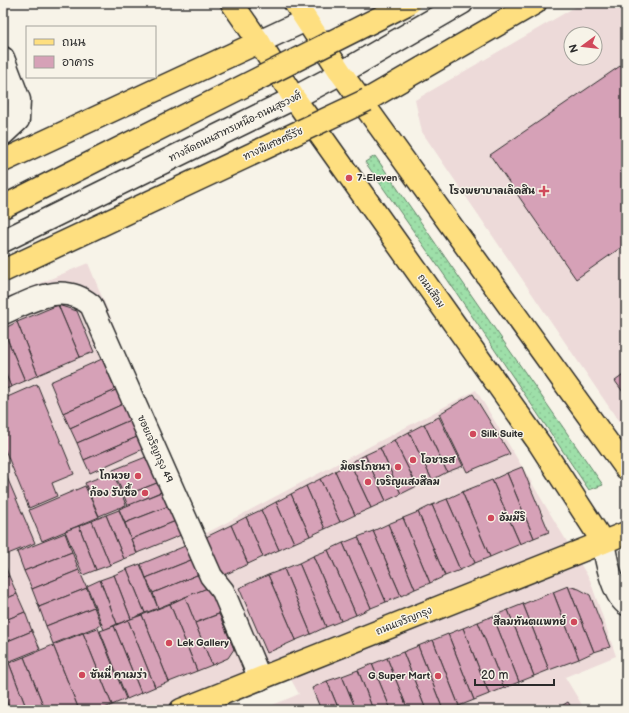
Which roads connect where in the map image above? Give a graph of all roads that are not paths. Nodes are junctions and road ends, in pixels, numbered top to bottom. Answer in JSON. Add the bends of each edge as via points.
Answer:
{"nodes":[{"id":1,"x":232,"y":3,"type":"edge"},
{"id":2,"x":382,"y":3,"type":"edge"},
{"id":3,"x":409,"y":3,"type":"edge"},
{"id":4,"x":462,"y":3,"type":"edge"},
{"id":5,"x":534,"y":3,"type":"edge"},
{"id":6,"x":300,"y":11,"type":"edge"},
{"id":7,"x":259,"y":42,"type":"junction"},
{"id":8,"x":3,"y":58,"type":"edge"},
{"id":9,"x":341,"y":74,"type":"junction"},
{"id":10,"x":294,"y":98,"type":"junction"},
{"id":11,"x":3,"y":134,"type":"edge"},
{"id":12,"x":3,"y":161,"type":"edge"},
{"id":13,"x":3,"y":207,"type":"edge"},
{"id":14,"x":3,"y":241,"type":"edge"},
{"id":15,"x":3,"y":271,"type":"edge"},
{"id":16,"x":3,"y":312,"type":"edge"},
{"id":17,"x":626,"y":468,"type":"edge"},
{"id":18,"x":626,"y":533,"type":"edge"},
{"id":19,"x":603,"y":542,"type":"junction"},
{"id":20,"x":626,"y":604,"type":"edge"},
{"id":21,"x":260,"y":679,"type":"junction"},
{"id":22,"x":181,"y":710,"type":"edge"}],
"edges":[{"from":1,"to":7,"type":"main road","name":"ถนนสีลม"},
{"from":2,"to":6,"type":"street","via":[[348,17]]},
{"from":3,"to":13,"type":"main road","bridge":true},
{"from":4,"to":9,"type":"street","name":"ทางลัดถนนสาทรเหนือ-ถนนสุรวงศ์"},
{"from":5,"to":15,"type":"main road","name":"ทางพิเศษศรีรัช","bridge":true,"via":[[367,100]]},
{"from":6,"to":7,"type":"street"},
{"from":6,"to":9,"type":"main road"},
{"from":7,"to":10,"type":"main road","name":"ถนนสีลม"},
{"from":7,"to":12,"type":"main road"},
{"from":8,"to":11,"type":"street","via":[[19,100],[18,120]]},
{"from":9,"to":10,"type":"street","name":"ทางลัดถนนสาทรเหนือ-ถนนสุรวงศ์"},
{"from":9,"to":17,"type":"main road"},
{"from":10,"to":14,"type":"street","name":"ทางลัดถนนสาทรเหนือ-ถนนสุรวงศ์"},
{"from":10,"to":19,"type":"main road","name":"ถนนสีลม","via":[[539,443]]},
{"from":16,"to":21,"type":"street","name":"ซอยเจริญกรุง 49","via":[[57,293],[72,294],[83,298],[91,305],[211,576],[223,592]]},
{"from":18,"to":19,"type":"main road","name":"ถนนเจริญกรุง"},
{"from":19,"to":20,"type":"street","via":[[608,568],[621,600]]},
{"from":19,"to":21,"type":"main road","name":"ถนนเจริญกรุง"},
{"from":21,"to":22,"type":"main road","name":"ถนนเจริญกรุง"}]}
